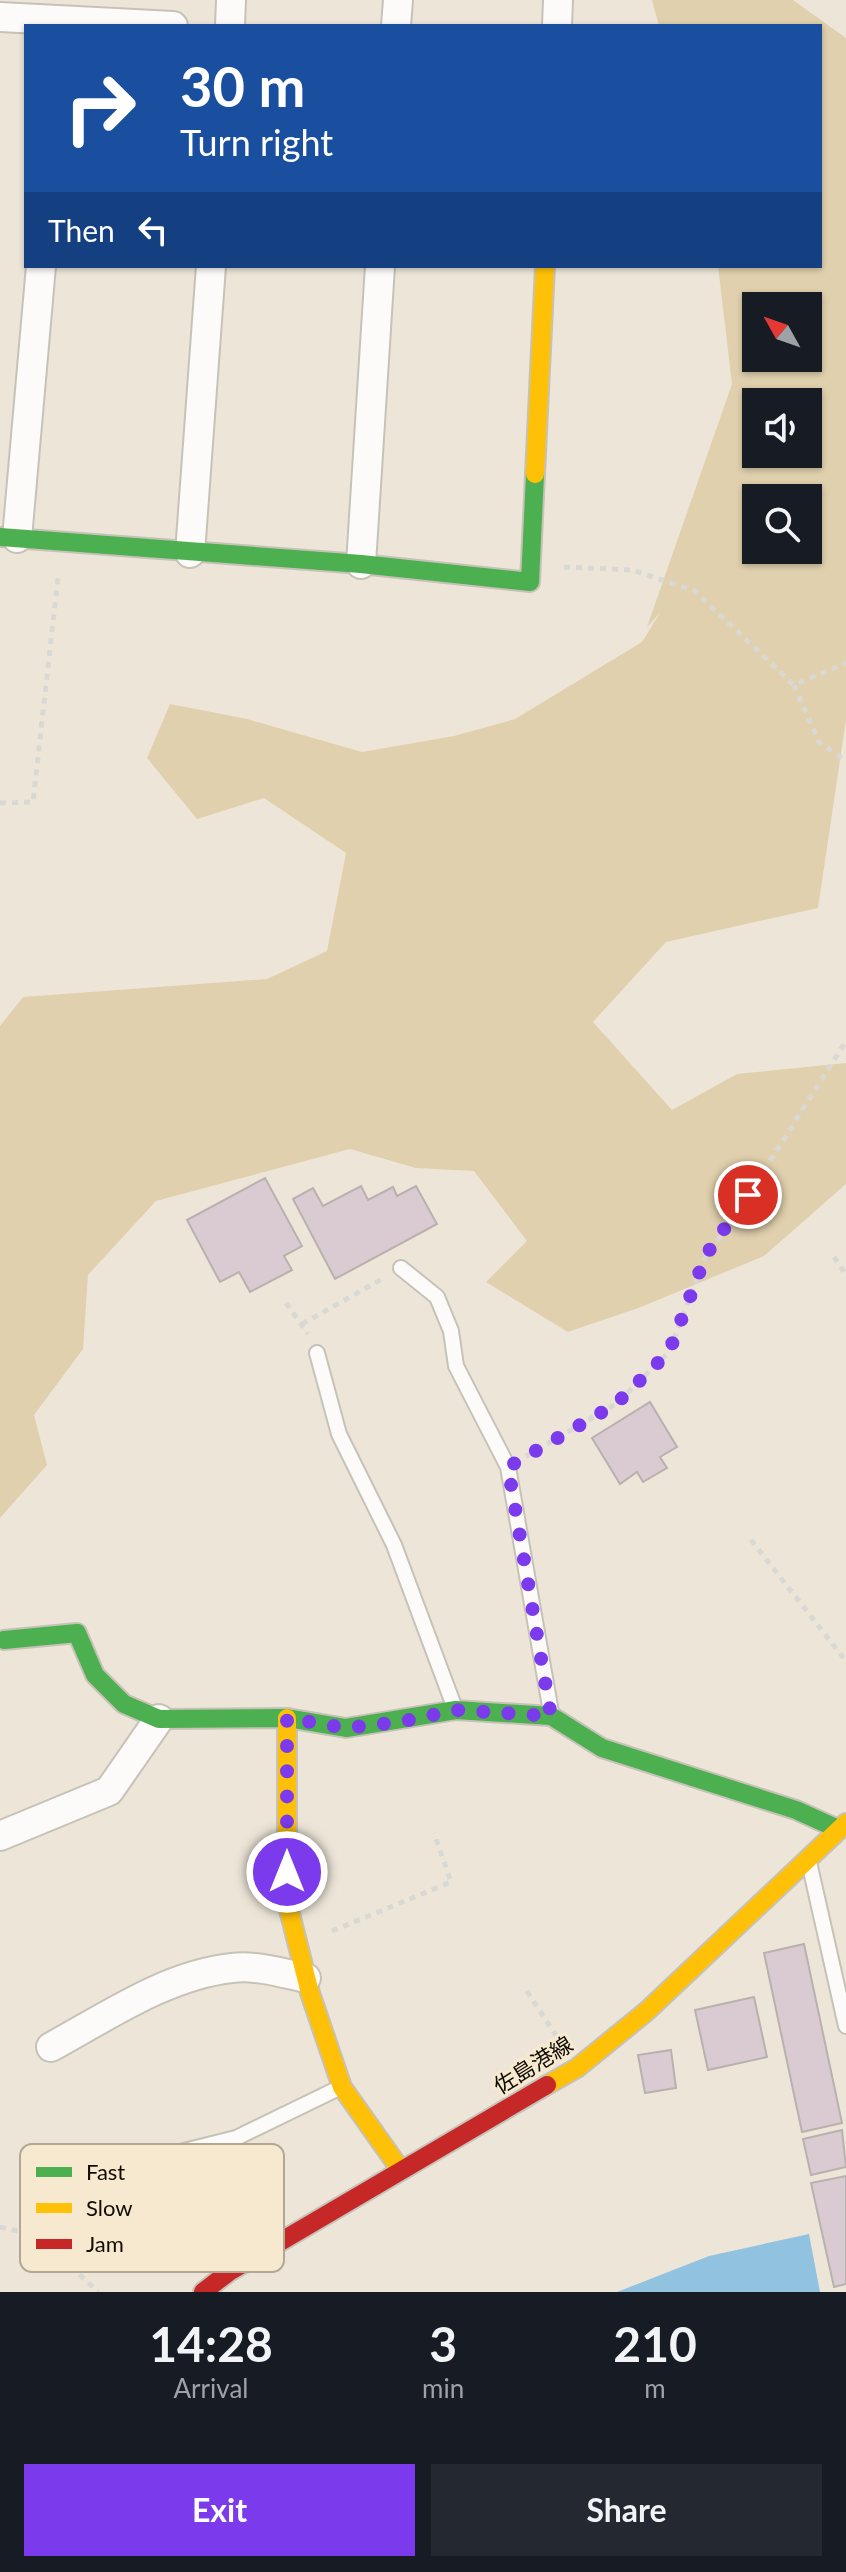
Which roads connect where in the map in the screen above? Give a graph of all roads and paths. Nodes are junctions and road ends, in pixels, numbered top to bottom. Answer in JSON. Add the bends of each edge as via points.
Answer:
{"nodes":[{"id":1,"x":231,"y":0,"type":"edge"},
{"id":2,"x":398,"y":0,"type":"edge"},
{"id":3,"x":558,"y":0,"type":"edge"},
{"id":4,"x":0,"y":17,"type":"edge"},
{"id":5,"x":63,"y":22,"type":"edge"},
{"id":6,"x":118,"y":24,"type":"edge"},
{"id":7,"x":230,"y":24,"type":"edge"},
{"id":8,"x":396,"y":24,"type":"edge"},
{"id":9,"x":557,"y":24,"type":"edge"},
{"id":10,"x":41,"y":268,"type":"edge"},
{"id":11,"x":211,"y":268,"type":"edge"},
{"id":12,"x":380,"y":268,"type":"edge"},
{"id":13,"x":545,"y":268,"type":"edge"},
{"id":14,"x":8,"y":537,"type":"edge"},
{"id":15,"x":62,"y":542,"type":"junction"},
{"id":16,"x":190,"y":553,"type":"junction"},
{"id":17,"x":361,"y":564,"type":"junction"},
{"id":18,"x":531,"y":565,"type":"junction"},
{"id":19,"x":846,"y":663,"type":"edge"},
{"id":20,"x":794,"y":685,"type":"junction"},
{"id":21,"x":846,"y":761,"type":"edge"},
{"id":22,"x":0,"y":803,"type":"edge"},
{"id":23,"x":846,"y":1041,"type":"edge"},
{"id":24,"x":834,"y":1257,"type":"dead end"},
{"id":25,"x":401,"y":1268,"type":"joint"},
{"id":26,"x":846,"y":1275,"type":"edge"},
{"id":27,"x":286,"y":1303,"type":"dead end"},
{"id":28,"x":302,"y":1324,"type":"junction"},
{"id":29,"x":317,"y":1353,"type":"joint"},
{"id":30,"x":508,"y":1467,"type":"junction"},
{"id":31,"x":751,"y":1540,"type":"dead end"},
{"id":32,"x":4,"y":1640,"type":"dead end"},
{"id":33,"x":846,"y":1661,"type":"edge"},
{"id":34,"x":456,"y":1710,"type":"junction"},
{"id":35,"x":551,"y":1716,"type":"junction"},
{"id":36,"x":287,"y":1718,"type":"junction"},
{"id":37,"x":159,"y":1719,"type":"junction"},
{"id":38,"x":842,"y":1826,"type":"edge"},
{"id":39,"x":434,"y":1833,"type":"dead end"},
{"id":40,"x":0,"y":1836,"type":"edge"},
{"id":41,"x":808,"y":1858,"type":"junction"},
{"id":42,"x":298,"y":1945,"type":"junction"},
{"id":43,"x":306,"y":1978,"type":"junction"},
{"id":44,"x":527,"y":1991,"type":"dead end"},
{"id":45,"x":846,"y":2026,"type":"edge"},
{"id":46,"x":51,"y":2047,"type":"dead end"},
{"id":47,"x":577,"y":2068,"type":"junction"},
{"id":48,"x":342,"y":2087,"type":"junction"},
{"id":49,"x":212,"y":2144,"type":"edge"},
{"id":50,"x":400,"y":2169,"type":"junction"},
{"id":51,"x":0,"y":2227,"type":"edge"},
{"id":52,"x":20,"y":2232,"type":"edge"},
{"id":53,"x":284,"y":2239,"type":"edge"},
{"id":54,"x":77,"y":2272,"type":"edge"},
{"id":55,"x":229,"y":2272,"type":"edge"},
{"id":56,"x":98,"y":2292,"type":"edge"},
{"id":57,"x":203,"y":2292,"type":"edge"}],
"edges":[{"from":1,"to":7,"type":"street"},
{"from":2,"to":8,"type":"street"},
{"from":3,"to":9,"type":"street"},
{"from":4,"to":5,"type":"street"},
{"from":5,"to":6,"type":"street"},
{"from":10,"to":14,"type":"street"},
{"from":11,"to":16,"type":"street"},
{"from":12,"to":17,"type":"street"},
{"from":13,"to":18,"type":"street"},
{"from":14,"to":15,"type":"street"},
{"from":15,"to":16,"type":"street"},
{"from":15,"to":22,"type":"path","via":[[33,802]]},
{"from":16,"to":17,"type":"street"},
{"from":17,"to":18,"type":"street","via":[[530,582]]},
{"from":18,"to":20,"type":"path","via":[[632,570],[695,591]]},
{"from":19,"to":20,"type":"path"},
{"from":20,"to":21,"type":"path","via":[[819,742]]},
{"from":23,"to":30,"type":"path","via":[[706,1255],[669,1352],[616,1404]]},
{"from":24,"to":26,"type":"path"},
{"from":25,"to":28,"type":"path"},
{"from":25,"to":30,"type":"lane","via":[[437,1297],[451,1331],[456,1366]]},
{"from":27,"to":28,"type":"path"},
{"from":28,"to":29,"type":"path"},
{"from":29,"to":34,"type":"lane","via":[[339,1434],[394,1545]]},
{"from":30,"to":35,"type":"lane"},
{"from":31,"to":33,"type":"path"},
{"from":32,"to":37,"type":"street","via":[[77,1633],[95,1675],[124,1704]]},
{"from":34,"to":35,"type":"street"},
{"from":34,"to":36,"type":"street","via":[[346,1728]]},
{"from":35,"to":38,"type":"street","via":[[602,1748]]},
{"from":36,"to":37,"type":"street"},
{"from":36,"to":42,"type":"street","via":[[287,1902]]},
{"from":37,"to":40,"type":"street","via":[[109,1791]]},
{"from":38,"to":41,"type":"street","name":"佐島港線"},
{"from":39,"to":42,"type":"path","via":[[451,1882]]},
{"from":41,"to":45,"type":"lane"},
{"from":41,"to":47,"type":"street","name":"佐島港線","via":[[647,2011]]},
{"from":42,"to":43,"type":"street"},
{"from":43,"to":46,"type":"street","via":[[232,1968],[160,1987]]},
{"from":43,"to":48,"type":"street"},
{"from":44,"to":47,"type":"path"},
{"from":47,"to":50,"type":"street","name":"佐島港線"},
{"from":48,"to":49,"type":"lane","via":[[236,2138]]},
{"from":48,"to":50,"type":"street"},
{"from":50,"to":53,"type":"street","name":"佐島港線"},
{"from":51,"to":52,"type":"path"},
{"from":54,"to":56,"type":"path"},
{"from":55,"to":57,"type":"street","name":"佐島港線"}]}
